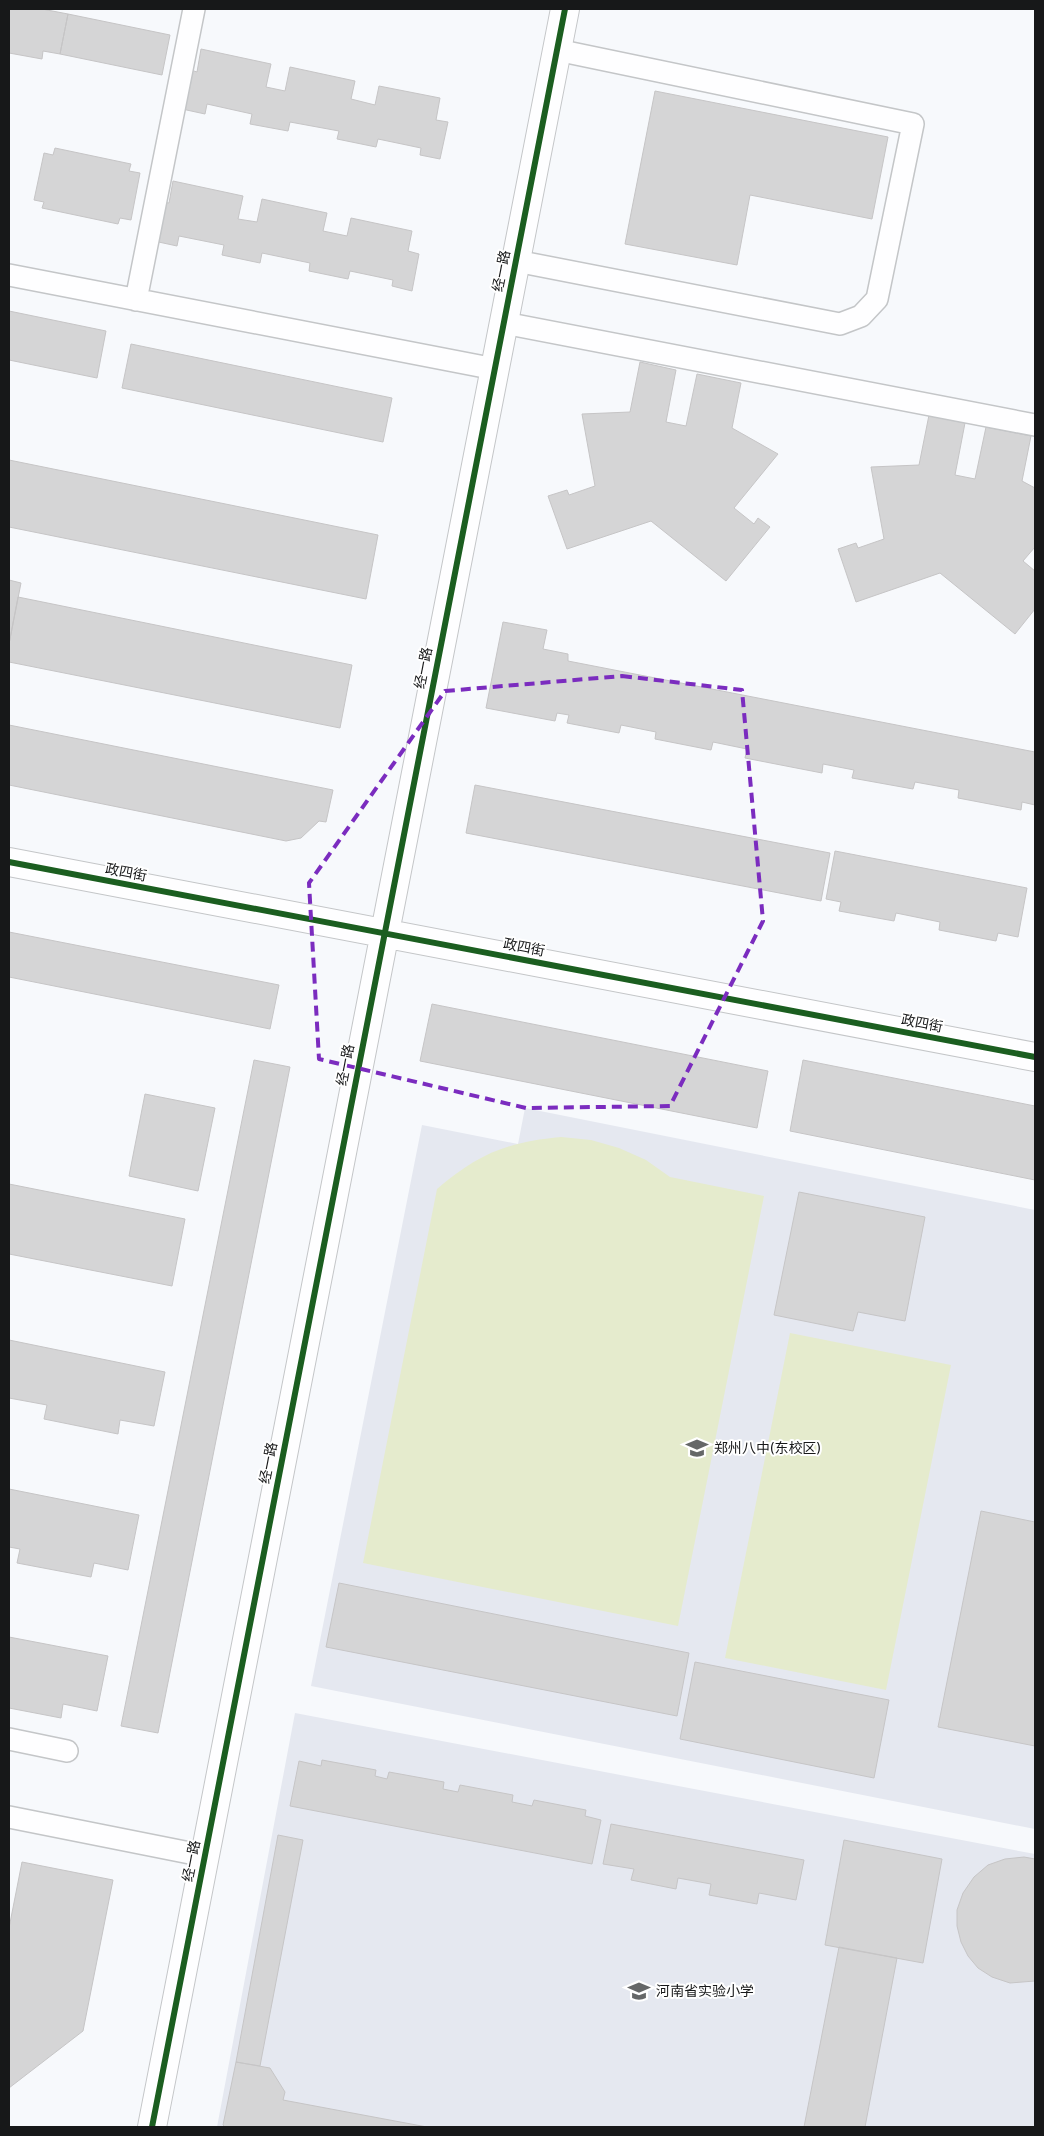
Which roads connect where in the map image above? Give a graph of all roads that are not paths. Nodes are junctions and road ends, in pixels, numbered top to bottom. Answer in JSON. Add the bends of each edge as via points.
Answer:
{"nodes":[{"id":1,"x":194,"y":9,"type":"edge"},
{"id":2,"x":565,"y":9,"type":"edge"},
{"id":3,"x":557,"y":50,"type":"junction"},
{"id":4,"x":516,"y":261,"type":"junction"},
{"id":5,"x":9,"y":276,"type":"edge"},
{"id":6,"x":136,"y":300,"type":"junction"},
{"id":7,"x":504,"y":323,"type":"junction"},
{"id":8,"x":495,"y":369,"type":"junction"},
{"id":9,"x":1035,"y":426,"type":"edge"},
{"id":10,"x":9,"y":862,"type":"edge"},
{"id":11,"x":384,"y":933,"type":"junction"},
{"id":12,"x":1035,"y":1057,"type":"edge"},
{"id":13,"x":9,"y":1739,"type":"edge"},
{"id":14,"x":67,"y":1751,"type":"dead end"},
{"id":15,"x":9,"y":1818,"type":"edge"},
{"id":16,"x":205,"y":1856,"type":"junction"},
{"id":17,"x":152,"y":2127,"type":"edge"}],
"edges":[{"from":1,"to":6,"type":"lane"},
{"from":2,"to":3,"type":"street","name":"经一路"},
{"from":3,"to":4,"type":"street","name":"经一路"},
{"from":3,"to":4,"type":"lane","via":[[913,124],[877,299],[861,316],[840,324]]},
{"from":4,"to":7,"type":"street","name":"经一路"},
{"from":5,"to":6,"type":"lane"},
{"from":6,"to":8,"type":"lane"},
{"from":7,"to":8,"type":"street","name":"经一路"},
{"from":7,"to":9,"type":"lane"},
{"from":8,"to":11,"type":"street","name":"经一路"},
{"from":10,"to":11,"type":"street","name":"政四街"},
{"from":11,"to":12,"type":"street","name":"政四街"},
{"from":11,"to":16,"type":"street","name":"经一路"},
{"from":13,"to":14,"type":"lane"},
{"from":15,"to":16,"type":"lane"},
{"from":16,"to":17,"type":"street","name":"经一路"}]}
